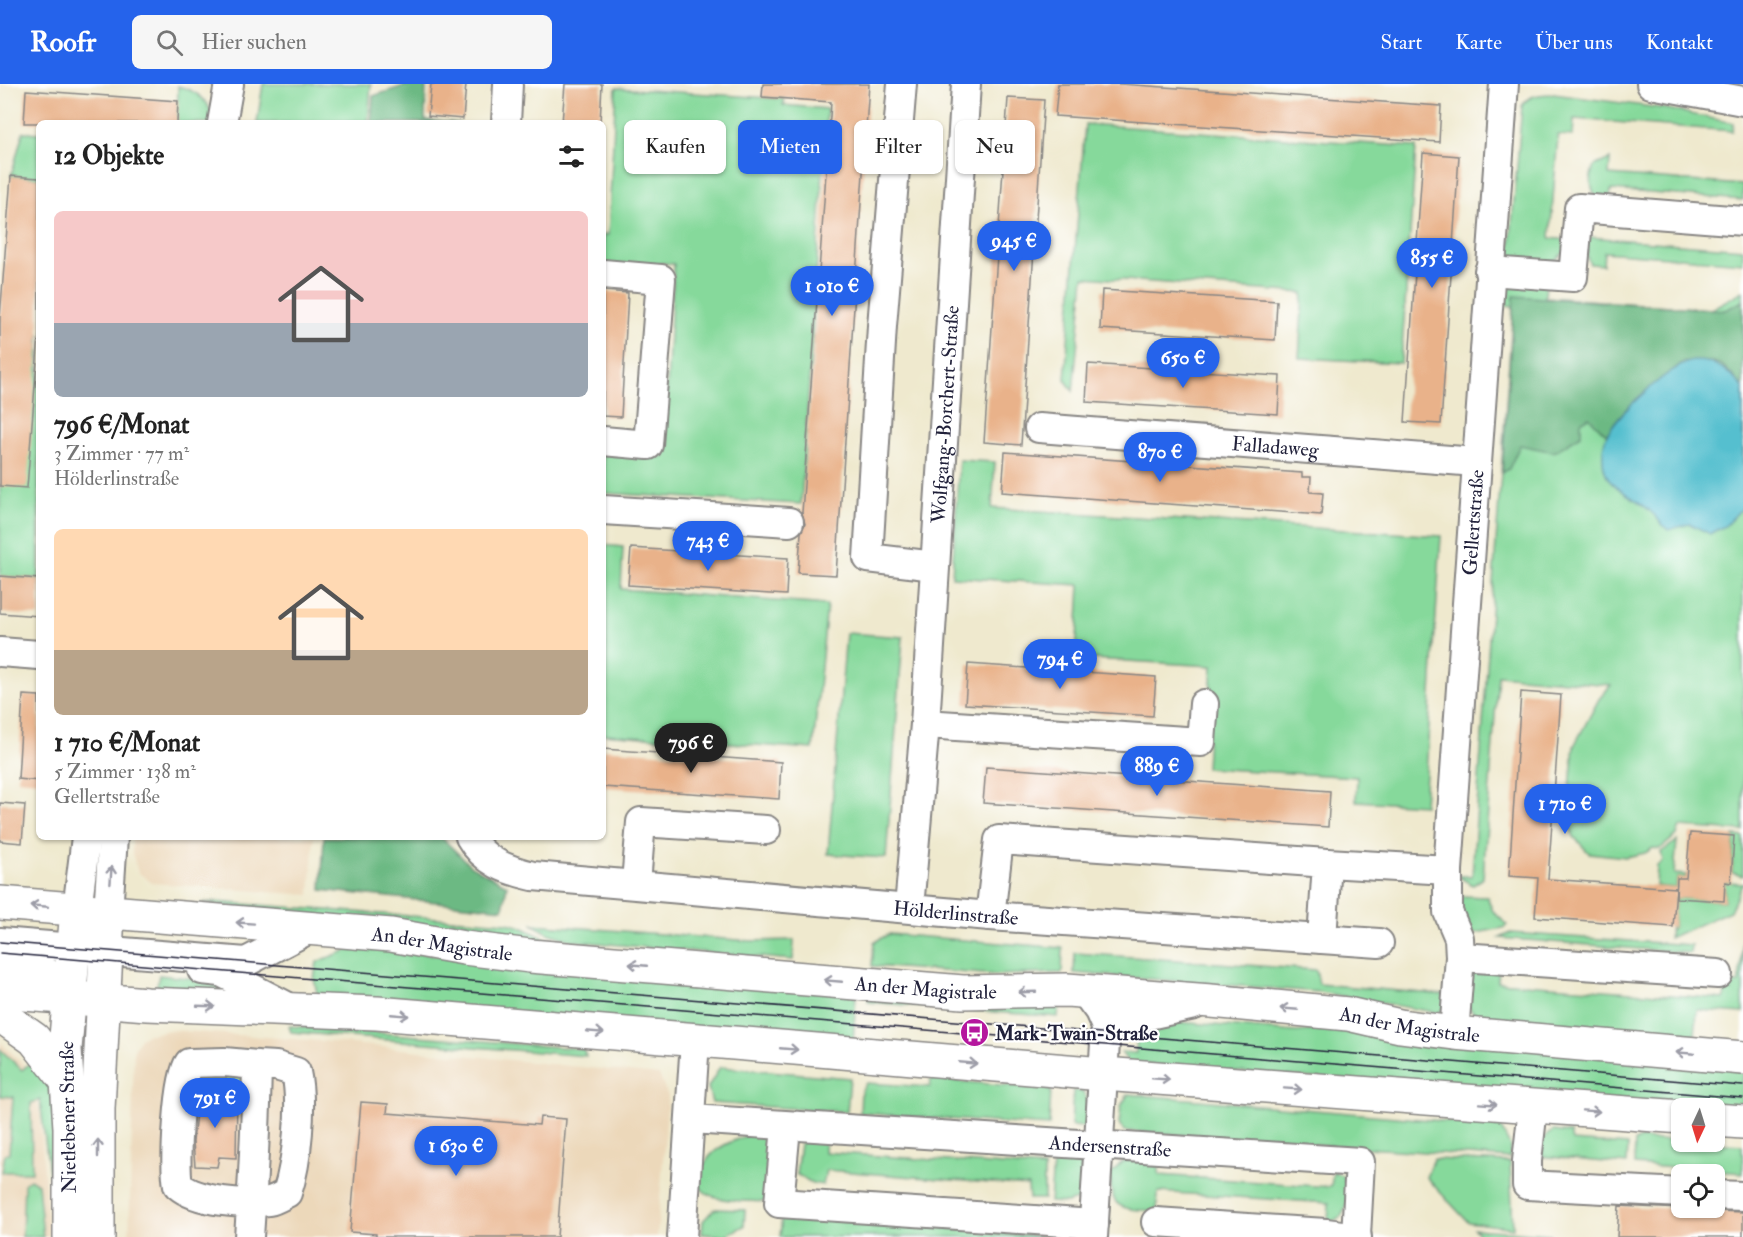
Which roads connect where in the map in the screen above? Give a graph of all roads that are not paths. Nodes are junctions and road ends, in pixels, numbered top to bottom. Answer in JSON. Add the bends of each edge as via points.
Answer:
{"nodes":[{"id":1,"x":229,"y":84,"type":"edge"},
{"id":2,"x":508,"y":84,"type":"edge"},
{"id":3,"x":902,"y":84,"type":"edge"},
{"id":4,"x":966,"y":84,"type":"edge"},
{"id":5,"x":1504,"y":84,"type":"edge"},
{"id":6,"x":1651,"y":84,"type":"edge"},
{"id":7,"x":1743,"y":101,"type":"edge"},
{"id":8,"x":223,"y":120,"type":"edge"},
{"id":9,"x":506,"y":120,"type":"edge"},
{"id":10,"x":1743,"y":221,"type":"edge"},
{"id":11,"x":1490,"y":271,"type":"junction"},
{"id":12,"x":606,"y":274,"type":"edge"},
{"id":13,"x":1039,"y":428,"type":"dead end"},
{"id":14,"x":606,"y":441,"type":"edge"},
{"id":15,"x":1476,"y":462,"type":"junction"},
{"id":16,"x":606,"y":510,"type":"edge"},
{"id":17,"x":789,"y":522,"type":"dead end"},
{"id":18,"x":935,"y":566,"type":"junction"},
{"id":19,"x":0,"y":652,"type":"edge"},
{"id":20,"x":36,"y":655,"type":"edge"},
{"id":21,"x":1204,"y":704,"type":"dead end"},
{"id":22,"x":925,"y":724,"type":"junction"},
{"id":23,"x":766,"y":830,"type":"dead end"},
{"id":24,"x":86,"y":840,"type":"edge"},
{"id":25,"x":112,"y":840,"type":"edge"},
{"id":26,"x":472,"y":840,"type":"edge"},
{"id":27,"x":1326,"y":863,"type":"junction"},
{"id":28,"x":1448,"y":870,"type":"junction"},
{"id":29,"x":636,"y":883,"type":"junction"},
{"id":30,"x":0,"y":903,"type":"edge"},
{"id":31,"x":909,"y":908,"type":"junction"},
{"id":32,"x":93,"y":911,"type":"junction"},
{"id":33,"x":990,"y":916,"type":"junction"},
{"id":34,"x":313,"y":927,"type":"junction"},
{"id":35,"x":1323,"y":939,"type":"junction"},
{"id":36,"x":0,"y":942,"type":"edge"},
{"id":37,"x":1379,"y":943,"type":"dead end"},
{"id":38,"x":0,"y":953,"type":"edge"},
{"id":39,"x":82,"y":957,"type":"junction"},
{"id":40,"x":1460,"y":957,"type":"junction"},
{"id":41,"x":0,"y":966,"type":"edge"},
{"id":42,"x":1718,"y":974,"type":"dead end"},
{"id":43,"x":0,"y":986,"type":"edge"},
{"id":44,"x":0,"y":992,"type":"edge"},
{"id":45,"x":1085,"y":992,"type":"junction"},
{"id":46,"x":70,"y":998,"type":"junction"},
{"id":47,"x":103,"y":1000,"type":"junction"},
{"id":48,"x":1211,"y":1002,"type":"junction"},
{"id":49,"x":290,"y":1008,"type":"junction"},
{"id":50,"x":0,"y":1015,"type":"edge"},
{"id":51,"x":1106,"y":1027,"type":"junction"},
{"id":52,"x":1454,"y":1033,"type":"junction"},
{"id":53,"x":695,"y":1041,"type":"junction"},
{"id":54,"x":1743,"y":1058,"type":"edge"},
{"id":55,"x":257,"y":1065,"type":"junction"},
{"id":56,"x":1103,"y":1074,"type":"junction"},
{"id":57,"x":67,"y":1081,"type":"junction"},
{"id":58,"x":1533,"y":1107,"type":"junction"},
{"id":59,"x":1671,"y":1117,"type":"edge"},
{"id":60,"x":691,"y":1119,"type":"junction"},
{"id":61,"x":1725,"y":1121,"type":"edge"},
{"id":62,"x":1743,"y":1122,"type":"edge"},
{"id":63,"x":786,"y":1127,"type":"junction"},
{"id":64,"x":1098,"y":1146,"type":"junction"},
{"id":65,"x":1671,"y":1192,"type":"edge"},
{"id":66,"x":1725,"y":1195,"type":"edge"},
{"id":67,"x":1743,"y":1196,"type":"edge"},
{"id":68,"x":251,"y":1201,"type":"junction"},
{"id":69,"x":1156,"y":1222,"type":"dead end"},
{"id":70,"x":1094,"y":1230,"type":"edge"},
{"id":71,"x":70,"y":1237,"type":"edge"},
{"id":72,"x":98,"y":1237,"type":"edge"},
{"id":73,"x":249,"y":1237,"type":"edge"},
{"id":74,"x":682,"y":1237,"type":"edge"},
{"id":75,"x":1356,"y":1237,"type":"edge"}],
"edges":[{"from":1,"to":8,"type":"street"},
{"from":2,"to":9,"type":"street"},
{"from":3,"to":18,"type":"street","via":[[868,558]]},
{"from":4,"to":18,"type":"street","name":"Wolfgang-Borchert-Straße"},
{"from":5,"to":11,"type":"street","name":"Gellertstraße"},
{"from":6,"to":7,"type":"street"},
{"from":10,"to":11,"type":"street","via":[[1579,208],[1574,277]]},
{"from":11,"to":15,"type":"street","name":"Gellertstraße"},
{"from":12,"to":14,"type":"street","via":[[661,279],[648,445]]},
{"from":13,"to":15,"type":"street","name":"Falladaweg"},
{"from":15,"to":28,"type":"street","name":"Gellertstraße"},
{"from":16,"to":17,"type":"street"},
{"from":18,"to":22,"type":"street","name":"Wolfgang-Borchert-Straße"},
{"from":19,"to":20,"type":"street"},
{"from":21,"to":22,"type":"street","via":[[1202,742]]},
{"from":22,"to":31,"type":"street","name":"Wolfgang-Borchert-Straße"},
{"from":23,"to":29,"type":"street","via":[[641,822]]},
{"from":24,"to":32,"type":"street"},
{"from":32,"to":25,"type":"street","one_way":true},
{"from":26,"to":29,"type":"street","name":"Hölderlinstraße","via":[[482,854],[499,866],[534,876]]},
{"from":27,"to":28,"type":"street"},
{"from":27,"to":33,"type":"street","via":[[999,840]]},
{"from":27,"to":35,"type":"street"},
{"from":28,"to":40,"type":"street","name":"Gellertstraße","via":[[1448,912],[1459,938]]},
{"from":29,"to":31,"type":"street","name":"Hölderlinstraße"},
{"from":32,"to":30,"type":"main road","name":"An der Magistrale","one_way":true},
{"from":31,"to":33,"type":"street","name":"Hölderlinstraße"},
{"from":34,"to":32,"type":"main road","name":"An der Magistrale","one_way":true},
{"from":32,"to":39,"type":"main road"},
{"from":33,"to":35,"type":"street","name":"Hölderlinstraße"},
{"from":34,"to":39,"type":"street","via":[[246,962]]},
{"from":45,"to":34,"type":"main road","name":"An der Magistrale","one_way":true,"via":[[941,990],[530,956]]},
{"from":35,"to":37,"type":"street","name":"Hölderlinstraße"},
{"from":36,"to":39,"type":"street"},
{"from":38,"to":39,"type":"street"},
{"from":39,"to":41,"type":"street"},
{"from":39,"to":43,"type":"main road"},
{"from":39,"to":46,"type":"main road"},
{"from":39,"to":47,"type":"main road"},
{"from":39,"to":49,"type":"street","via":[[221,972]]},
{"from":40,"to":42,"type":"street"},
{"from":40,"to":52,"type":"street","name":"Gellertstraße"},
{"from":44,"to":46,"type":"main road"},
{"from":45,"to":48,"type":"main road","name":"An der Magistrale"},
{"from":45,"to":51,"type":"street"},
{"from":46,"to":47,"type":"main road"},
{"from":46,"to":57,"type":"main road","name":"Nietlebener Straße","via":[[65,1049]]},
{"from":47,"to":49,"type":"main road","one_way":true},
{"from":72,"to":47,"type":"main road","name":"Nietlebener Straße","one_way":true},
{"from":48,"to":51,"type":"street"},
{"from":52,"to":48,"type":"main road","name":"An der Magistrale","one_way":true,"via":[[1348,1014]]},
{"from":49,"to":53,"type":"main road","one_way":true},
{"from":50,"to":57,"type":"main road","via":[[34,1039]]},
{"from":51,"to":56,"type":"street"},
{"from":54,"to":52,"type":"main road","name":"An der Magistrale","one_way":true},
{"from":53,"to":56,"type":"main road","one_way":true},
{"from":53,"to":60,"type":"street"},
{"from":55,"to":68,"type":"street"},
{"from":55,"to":68,"type":"street","via":[[296,1072],[299,1086],[293,1177],[287,1193],[270,1201]]},
{"from":55,"to":68,"type":"street","via":[[189,1063],[182,1077],[177,1152],[178,1185],[185,1191],[221,1201]]},
{"from":56,"to":58,"type":"main road","one_way":true},
{"from":56,"to":64,"type":"street"},
{"from":57,"to":71,"type":"main road","name":"Nietlebener Straße"},
{"from":58,"to":59,"type":"main road","one_way":true},
{"from":58,"to":65,"type":"street","via":[[1527,1185]]},
{"from":60,"to":63,"type":"street","name":"Andersenstraße"},
{"from":60,"to":74,"type":"street"},
{"from":61,"to":62,"type":"main road"},
{"from":63,"to":64,"type":"street","name":"Andersenstraße"},
{"from":63,"to":70,"type":"street","via":[[779,1203]]},
{"from":64,"to":70,"type":"street"},
{"from":64,"to":75,"type":"street","name":"Andersenstraße","via":[[1360,1162]]},
{"from":66,"to":67,"type":"street"},
{"from":68,"to":73,"type":"street"},
{"from":69,"to":75,"type":"street","name":"Andersenstraße"}]}
